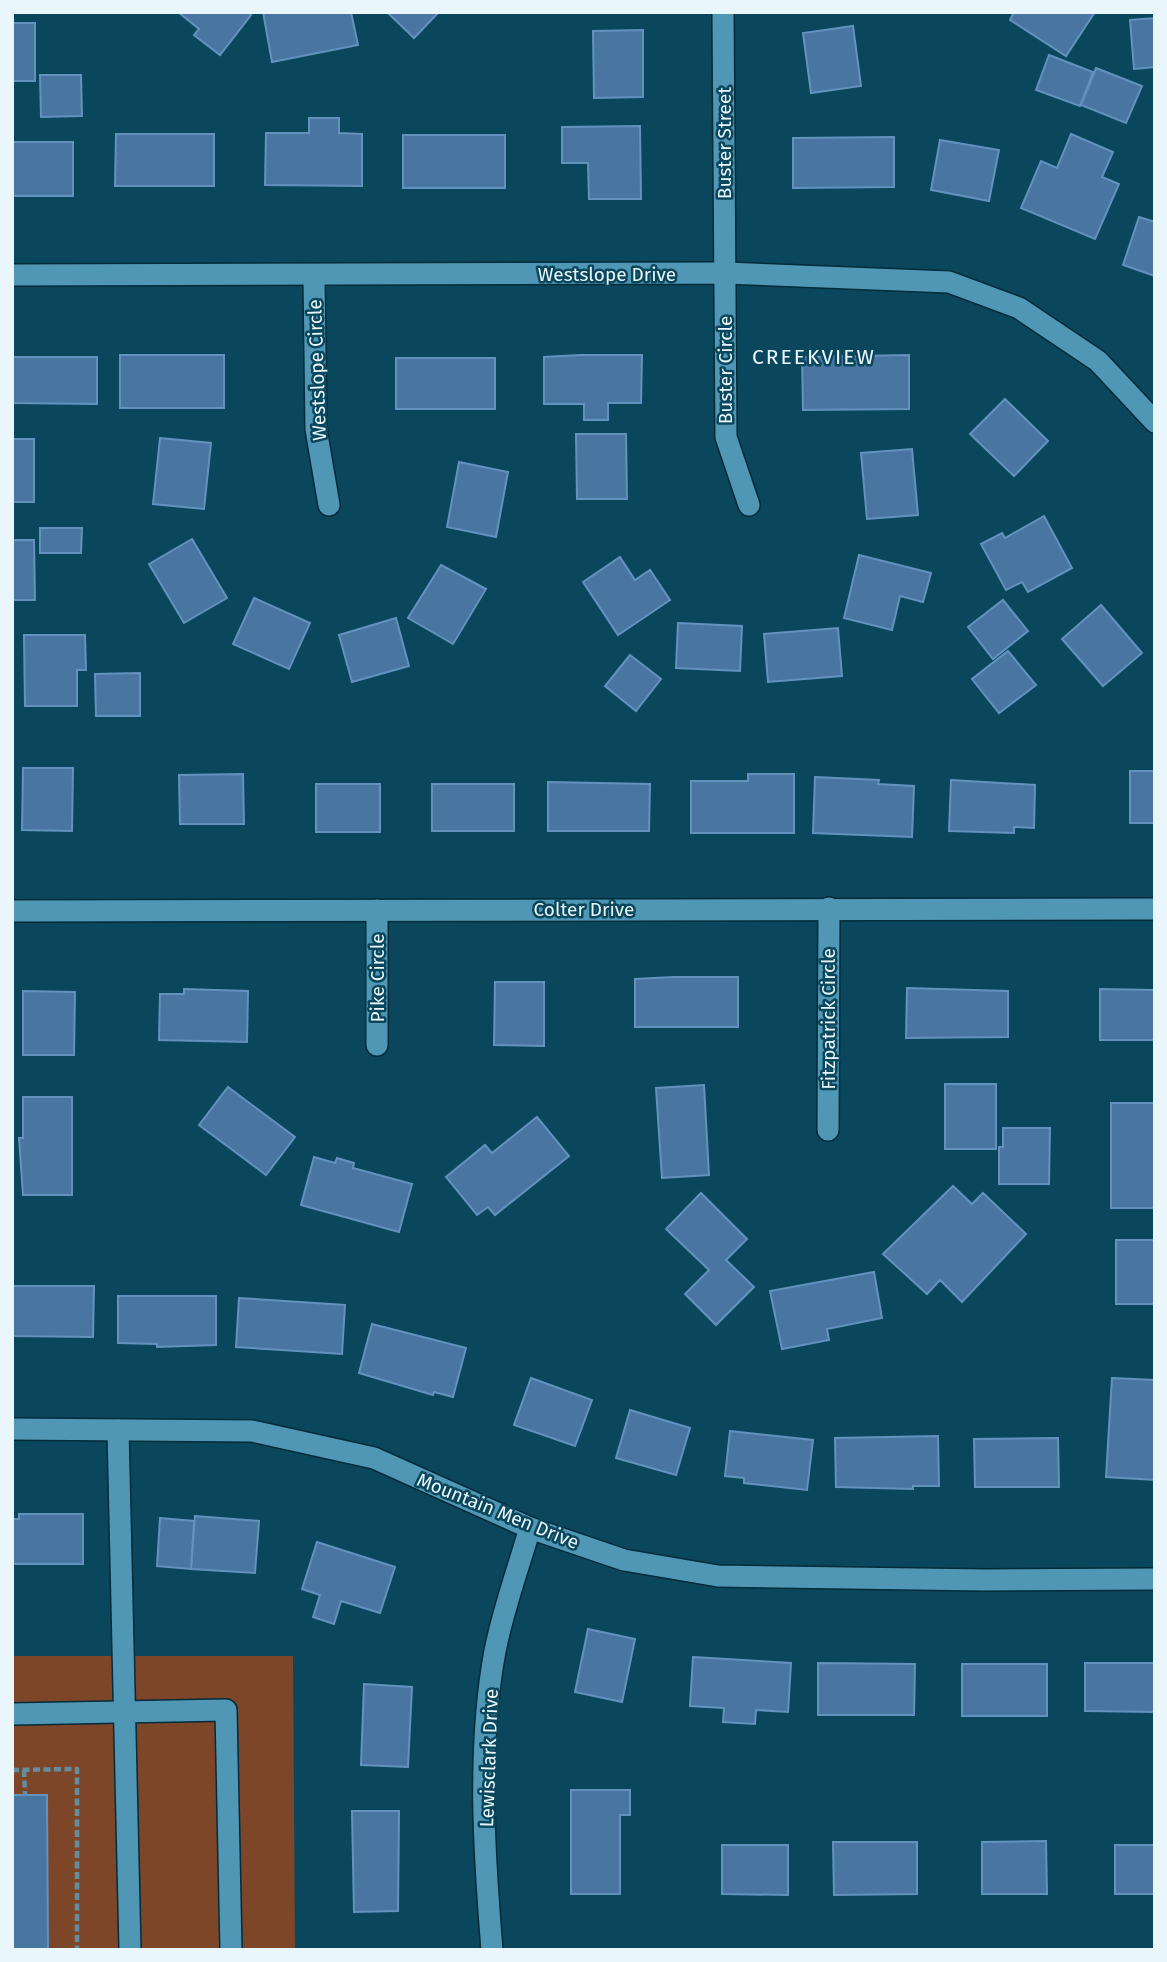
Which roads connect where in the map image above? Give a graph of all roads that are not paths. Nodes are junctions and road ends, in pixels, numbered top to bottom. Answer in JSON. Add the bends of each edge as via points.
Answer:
{"nodes":[{"id":1,"x":723,"y":12,"type":"edge"},
{"id":2,"x":725,"y":273,"type":"junction"},
{"id":3,"x":12,"y":275,"type":"edge"},
{"id":4,"x":314,"y":277,"type":"junction"},
{"id":5,"x":1155,"y":422,"type":"edge"},
{"id":6,"x":329,"y":505,"type":"dead end"},
{"id":7,"x":749,"y":505,"type":"dead end"},
{"id":8,"x":829,"y":908,"type":"junction"},
{"id":9,"x":1155,"y":909,"type":"edge"},
{"id":10,"x":377,"y":910,"type":"junction"},
{"id":11,"x":12,"y":911,"type":"edge"},
{"id":12,"x":377,"y":1045,"type":"dead end"},
{"id":13,"x":828,"y":1130,"type":"dead end"},
{"id":14,"x":12,"y":1429,"type":"edge"},
{"id":15,"x":118,"y":1430,"type":"junction"},
{"id":16,"x":530,"y":1528,"type":"junction"},
{"id":17,"x":1155,"y":1578,"type":"edge"},
{"id":18,"x":124,"y":1713,"type":"junction"},
{"id":19,"x":12,"y":1714,"type":"edge"},
{"id":20,"x":130,"y":1950,"type":"edge"},
{"id":21,"x":231,"y":1950,"type":"edge"},
{"id":22,"x":492,"y":1950,"type":"edge"}],
"edges":[{"from":1,"to":2,"type":"street","name":"Buster Street"},
{"from":2,"to":4,"type":"street","name":"Westslope Drive"},
{"from":2,"to":5,"type":"street","name":"Westslope Drive","via":[[949,282],[1019,308],[1098,361]]},
{"from":2,"to":7,"type":"street","name":"Buster Circle","via":[[726,437]]},
{"from":3,"to":4,"type":"street","name":"Westslope Drive"},
{"from":4,"to":6,"type":"street","name":"Westslope Circle","via":[[316,429]]},
{"from":8,"to":9,"type":"street","name":"Colter Drive"},
{"from":8,"to":10,"type":"street","name":"Colter Drive"},
{"from":8,"to":13,"type":"street","name":"Fitzpatrick Circle"},
{"from":10,"to":11,"type":"street","name":"Colter Drive"},
{"from":10,"to":12,"type":"street","name":"Pike Circle"},
{"from":14,"to":15,"type":"street","name":"Mountain Men Drive"},
{"from":15,"to":16,"type":"street","name":"Mountain Men Drive","via":[[252,1431],[374,1458]]},
{"from":15,"to":18,"type":"street"},
{"from":16,"to":17,"type":"street","name":"Mountain Men Drive","via":[[624,1560],[718,1576]]},
{"from":16,"to":22,"type":"street","name":"Lewisclark Drive","via":[[496,1650],[487,1707],[486,1868]]},
{"from":18,"to":19,"type":"street"},
{"from":18,"to":20,"type":"street"},
{"from":18,"to":21,"type":"street","via":[[226,1710]]}]}
